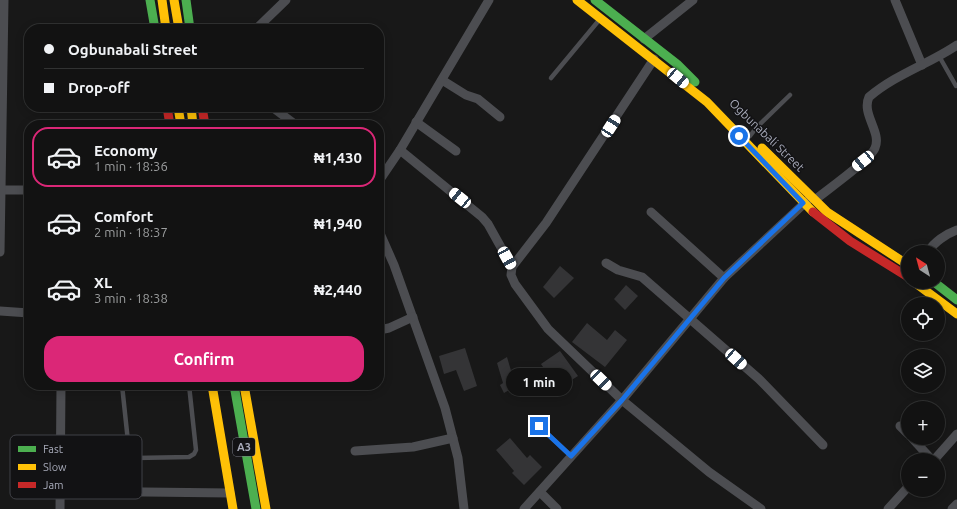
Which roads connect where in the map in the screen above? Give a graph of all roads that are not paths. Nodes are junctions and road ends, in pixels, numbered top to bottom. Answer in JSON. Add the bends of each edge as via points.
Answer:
{"nodes":[{"id":1,"x":4,"y":0,"type":"edge"},
{"id":2,"x":150,"y":0,"type":"edge"},
{"id":3,"x":162,"y":0,"type":"edge"},
{"id":4,"x":174,"y":0,"type":"edge"},
{"id":5,"x":186,"y":0,"type":"edge"},
{"id":6,"x":286,"y":0,"type":"edge"},
{"id":7,"x":489,"y":0,"type":"edge"},
{"id":8,"x":577,"y":0,"type":"edge"},
{"id":9,"x":595,"y":0,"type":"edge"},
{"id":10,"x":693,"y":0,"type":"edge"},
{"id":11,"x":895,"y":0,"type":"edge"},
{"id":12,"x":601,"y":17,"type":"junction"},
{"id":13,"x":154,"y":24,"type":"edge"},
{"id":14,"x":165,"y":24,"type":"edge"},
{"id":15,"x":178,"y":24,"type":"edge"},
{"id":16,"x":189,"y":24,"type":"edge"},
{"id":17,"x":261,"y":24,"type":"edge"},
{"id":18,"x":644,"y":39,"type":"junction"},
{"id":19,"x":957,"y":45,"type":"edge"},
{"id":20,"x":939,"y":56,"type":"junction"},
{"id":21,"x":654,"y":60,"type":"junction"},
{"id":22,"x":922,"y":65,"type":"junction"},
{"id":23,"x":551,"y":78,"type":"dead end"},
{"id":24,"x":442,"y":80,"type":"junction"},
{"id":25,"x":956,"y":86,"type":"edge"},
{"id":26,"x":790,"y":95,"type":"dead end"},
{"id":27,"x":279,"y":112,"type":"edge"},
{"id":28,"x":500,"y":117,"type":"dead end"},
{"id":29,"x":289,"y":120,"type":"edge"},
{"id":30,"x":416,"y":122,"type":"junction"},
{"id":31,"x":750,"y":136,"type":"junction"},
{"id":32,"x":400,"y":150,"type":"junction"},
{"id":33,"x":456,"y":151,"type":"dead end"},
{"id":34,"x":384,"y":173,"type":"edge"},
{"id":35,"x":1,"y":190,"type":"edge"},
{"id":36,"x":24,"y":190,"type":"edge"},
{"id":37,"x":814,"y":197,"type":"junction"},
{"id":38,"x":803,"y":203,"type":"junction"},
{"id":39,"x":651,"y":212,"type":"dead end"},
{"id":40,"x":957,"y":230,"type":"edge"},
{"id":41,"x":384,"y":242,"type":"edge"},
{"id":42,"x":932,"y":245,"type":"edge"},
{"id":43,"x":0,"y":252,"type":"edge"},
{"id":44,"x":901,"y":261,"type":"edge"},
{"id":45,"x":606,"y":263,"type":"dead end"},
{"id":46,"x":512,"y":267,"type":"junction"},
{"id":47,"x":901,"y":273,"type":"edge"},
{"id":48,"x":724,"y":278,"type":"junction"},
{"id":49,"x":923,"y":289,"type":"edge"},
{"id":50,"x":943,"y":289,"type":"edge"},
{"id":51,"x":957,"y":300,"type":"edge"},
{"id":52,"x":0,"y":312,"type":"edge"},
{"id":53,"x":24,"y":313,"type":"edge"},
{"id":54,"x":957,"y":314,"type":"edge"},
{"id":55,"x":413,"y":317,"type":"junction"},
{"id":56,"x":690,"y":319,"type":"junction"},
{"id":57,"x":384,"y":329,"type":"edge"},
{"id":58,"x":61,"y":390,"type":"edge"},
{"id":59,"x":123,"y":390,"type":"edge"},
{"id":60,"x":190,"y":390,"type":"edge"},
{"id":61,"x":213,"y":390,"type":"edge"},
{"id":62,"x":235,"y":390,"type":"edge"},
{"id":63,"x":245,"y":390,"type":"edge"},
{"id":64,"x":622,"y":400,"type":"junction"},
{"id":65,"x":539,"y":426,"type":"dead end"},
{"id":66,"x":957,"y":434,"type":"edge"},
{"id":67,"x":61,"y":435,"type":"edge"},
{"id":68,"x":127,"y":435,"type":"edge"},
{"id":69,"x":453,"y":438,"type":"junction"},
{"id":70,"x":823,"y":445,"type":"dead end"},
{"id":71,"x":919,"y":445,"type":"edge"},
{"id":72,"x":355,"y":452,"type":"dead end"},
{"id":73,"x":926,"y":453,"type":"edge"},
{"id":74,"x":939,"y":453,"type":"edge"},
{"id":75,"x":571,"y":456,"type":"junction"},
{"id":76,"x":142,"y":458,"type":"edge"},
{"id":77,"x":142,"y":492,"type":"edge"},
{"id":78,"x":540,"y":492,"type":"junction"},
{"id":79,"x":230,"y":493,"type":"junction"},
{"id":80,"x":901,"y":495,"type":"edge"},
{"id":81,"x":957,"y":504,"type":"edge"},
{"id":82,"x":233,"y":509,"type":"edge"},
{"id":83,"x":256,"y":509,"type":"edge"},
{"id":84,"x":266,"y":509,"type":"edge"},
{"id":85,"x":464,"y":509,"type":"edge"},
{"id":86,"x":524,"y":509,"type":"edge"},
{"id":87,"x":556,"y":509,"type":"edge"},
{"id":88,"x":761,"y":509,"type":"edge"},
{"id":89,"x":888,"y":509,"type":"edge"},
{"id":90,"x":952,"y":509,"type":"edge"}],
"edges":[{"from":1,"to":35,"type":"street"},
{"from":2,"to":13,"type":"main road"},
{"from":3,"to":14,"type":"main road"},
{"from":4,"to":15,"type":"main road"},
{"from":5,"to":16,"type":"main road"},
{"from":6,"to":17,"type":"street"},
{"from":7,"to":24,"type":"street"},
{"from":8,"to":12,"type":"main road","name":"Ogbunabali Street"},
{"from":9,"to":18,"type":"main road","name":"Ogbunabali Street"},
{"from":10,"to":18,"type":"street"},
{"from":11,"to":22,"type":"street"},
{"from":12,"to":21,"type":"main road","name":"Ogbunabali Street"},
{"from":12,"to":23,"type":"lane"},
{"from":18,"to":31,"type":"main road","name":"Ogbunabali Street","via":[[677,64]]},
{"from":19,"to":20,"type":"street"},
{"from":20,"to":22,"type":"street"},
{"from":20,"to":25,"type":"lane"},
{"from":21,"to":38,"type":"main road","name":"Ogbunabali Street","via":[[707,102]]},
{"from":21,"to":46,"type":"street","via":[[546,223]]},
{"from":22,"to":37,"type":"street","via":[[899,76],[869,97],[867,109],[876,147],[863,161]]},
{"from":24,"to":28,"type":"street","via":[[466,95],[478,99]]},
{"from":24,"to":30,"type":"street"},
{"from":26,"to":31,"type":"lane"},
{"from":27,"to":29,"type":"street"},
{"from":30,"to":32,"type":"street"},
{"from":30,"to":33,"type":"street"},
{"from":31,"to":37,"type":"main road","name":"Ogbunabali Street"},
{"from":32,"to":34,"type":"street"},
{"from":32,"to":46,"type":"street","via":[[482,217]]},
{"from":35,"to":36,"type":"street"},
{"from":35,"to":43,"type":"street"},
{"from":37,"to":38,"type":"street"},
{"from":37,"to":44,"type":"main road","name":"Ogbunabali Street","via":[[827,212],[842,223]]},
{"from":38,"to":47,"type":"main road","name":"Ogbunabali Street","via":[[850,241]]},
{"from":38,"to":48,"type":"street"},
{"from":39,"to":48,"type":"street"},
{"from":40,"to":42,"type":"street"},
{"from":41,"to":55,"type":"street"},
{"from":45,"to":56,"type":"street","via":[[618,270],[642,277]]},
{"from":46,"to":64,"type":"street","via":[[511,275],[516,284],[548,329]]},
{"from":48,"to":56,"type":"street"},
{"from":49,"to":54,"type":"main road"},
{"from":50,"to":51,"type":"main road"},
{"from":52,"to":53,"type":"street"},
{"from":55,"to":57,"type":"street"},
{"from":55,"to":69,"type":"street"},
{"from":56,"to":64,"type":"street"},
{"from":56,"to":70,"type":"street","via":[[759,379]]},
{"from":58,"to":67,"type":"street"},
{"from":59,"to":68,"type":"lane"},
{"from":60,"to":76,"type":"lane","via":[[196,450],[194,454],[189,457]]},
{"from":61,"to":79,"type":"main road"},
{"from":62,"to":83,"type":"main road","number":"A3"},
{"from":63,"to":84,"type":"main road"},
{"from":64,"to":75,"type":"street"},
{"from":64,"to":88,"type":"street","via":[[709,472]]},
{"from":65,"to":75,"type":"lane"},
{"from":66,"to":74,"type":"street"},
{"from":69,"to":72,"type":"street","via":[[413,447]]},
{"from":69,"to":85,"type":"street"},
{"from":71,"to":73,"type":"street"},
{"from":75,"to":78,"type":"street"},
{"from":77,"to":79,"type":"street"},
{"from":78,"to":86,"type":"street"},
{"from":78,"to":87,"type":"street"},
{"from":79,"to":82,"type":"main road"},
{"from":80,"to":89,"type":"street"},
{"from":81,"to":90,"type":"street"}]}
